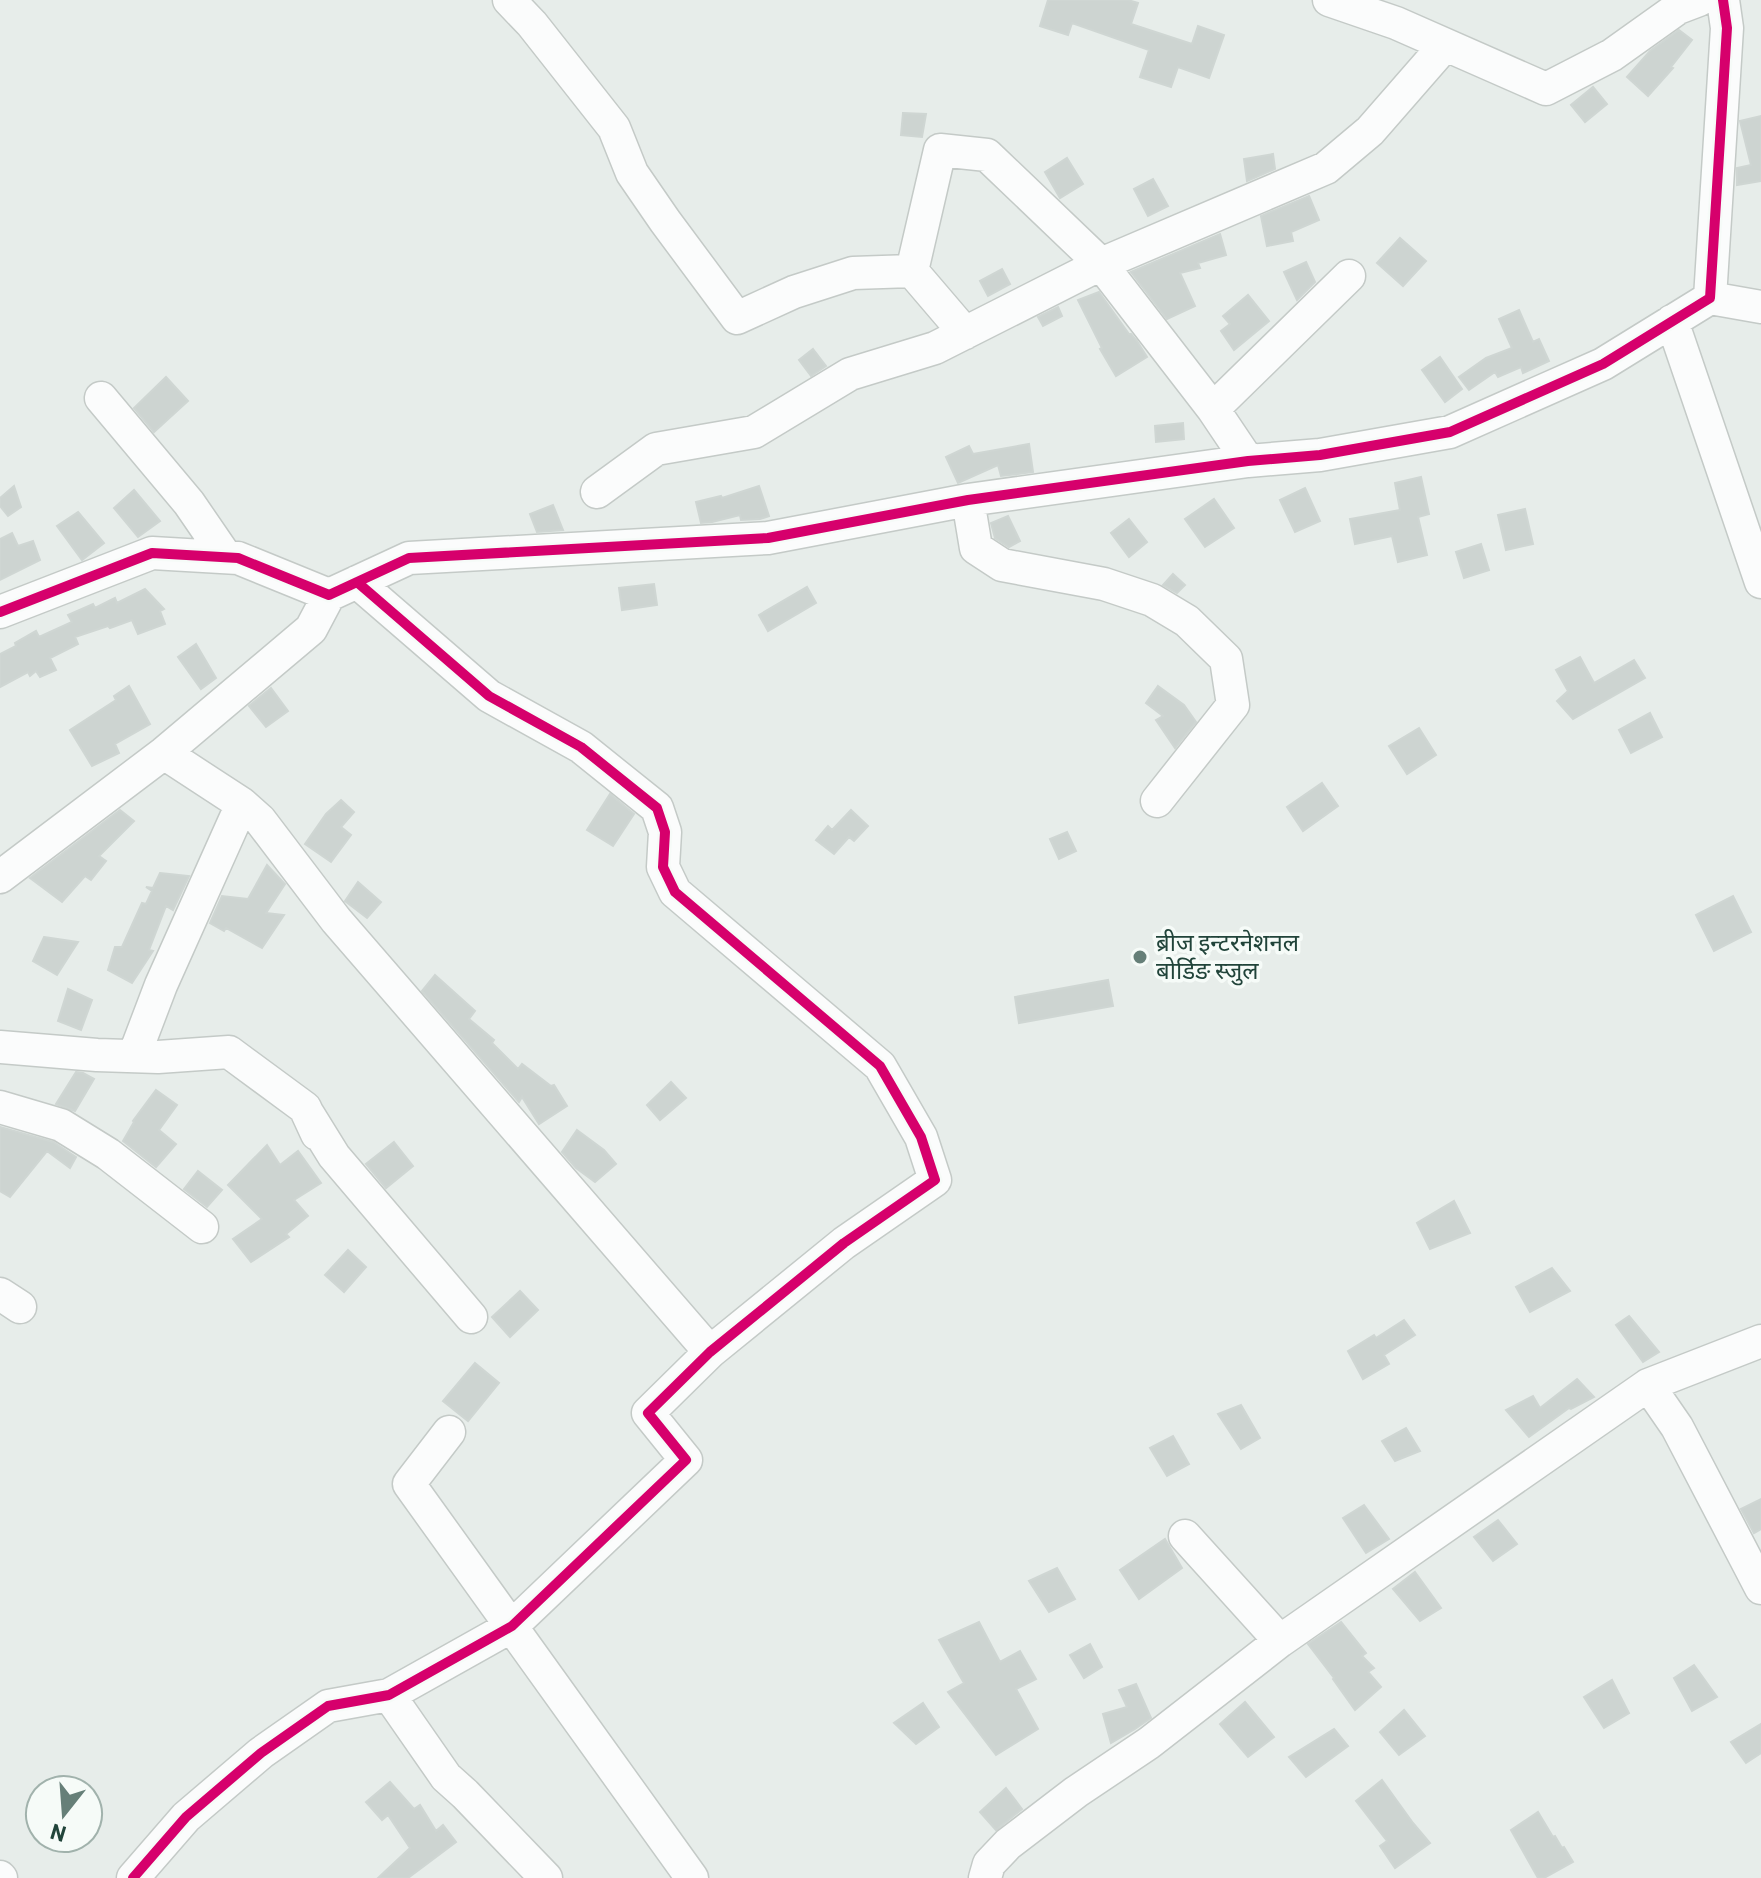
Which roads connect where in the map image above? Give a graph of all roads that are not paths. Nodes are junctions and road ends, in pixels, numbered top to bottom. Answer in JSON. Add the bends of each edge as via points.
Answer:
{"nodes":[{"id":1,"x":509,"y":0,"type":"edge"},
{"id":2,"x":1329,"y":0,"type":"edge"},
{"id":3,"x":1699,"y":0,"type":"edge"},
{"id":4,"x":1723,"y":0,"type":"edge"},
{"id":5,"x":1445,"y":45,"type":"junction"},
{"id":6,"x":1101,"y":264,"type":"junction"},
{"id":7,"x":912,"y":271,"type":"junction"},
{"id":8,"x":1349,"y":276,"type":"dead end"},
{"id":9,"x":1710,"y":298,"type":"junction"},
{"id":10,"x":1761,"y":307,"type":"edge"},
{"id":11,"x":1672,"y":321,"type":"junction"},
{"id":12,"x":965,"y":333,"type":"junction"},
{"id":13,"x":101,"y":398,"type":"dead end"},
{"id":14,"x":1213,"y":409,"type":"junction"},
{"id":15,"x":1248,"y":461,"type":"junction"},
{"id":16,"x":597,"y":492,"type":"dead end"},
{"id":17,"x":968,"y":500,"type":"junction"},
{"id":18,"x":226,"y":557,"type":"junction"},
{"id":19,"x":1761,"y":582,"type":"edge"},
{"id":20,"x":343,"y":588,"type":"junction"},
{"id":21,"x":0,"y":612,"type":"edge"},
{"id":22,"x":164,"y":753,"type":"junction"},
{"id":23,"x":1157,"y":801,"type":"dead end"},
{"id":24,"x":242,"y":804,"type":"junction"},
{"id":25,"x":0,"y":877,"type":"edge"},
{"id":26,"x":0,"y":1047,"type":"edge"},
{"id":27,"x":134,"y":1056,"type":"junction"},
{"id":28,"x":0,"y":1107,"type":"edge"},
{"id":29,"x":202,"y":1227,"type":"dead end"},
{"id":30,"x":471,"y":1317,"type":"dead end"},
{"id":31,"x":1758,"y":1349,"type":"edge"},
{"id":32,"x":710,"y":1352,"type":"junction"},
{"id":33,"x":1648,"y":1385,"type":"junction"},
{"id":34,"x":449,"y":1432,"type":"dead end"},
{"id":35,"x":1185,"y":1536,"type":"dead end"},
{"id":36,"x":1761,"y":1588,"type":"edge"},
{"id":37,"x":512,"y":1626,"type":"junction"},
{"id":38,"x":1280,"y":1641,"type":"junction"},
{"id":39,"x":389,"y":1695,"type":"junction"},
{"id":40,"x":133,"y":1878,"type":"edge"},
{"id":41,"x":546,"y":1878,"type":"edge"},
{"id":42,"x":692,"y":1878,"type":"edge"},
{"id":43,"x":985,"y":1878,"type":"edge"}],
"edges":[{"from":1,"to":7,"type":"street","via":[[614,128],[632,173],[737,318],[853,273]]},
{"from":2,"to":5,"type":"street"},
{"from":3,"to":5,"type":"street","via":[[1546,89]]},
{"from":4,"to":9,"type":"street","via":[[1727,28]]},
{"from":5,"to":6,"type":"street","via":[[1370,131],[1326,168]]},
{"from":6,"to":7,"type":"street","via":[[987,155],[940,150]]},
{"from":6,"to":12,"type":"street"},
{"from":6,"to":14,"type":"street"},
{"from":7,"to":12,"type":"street"},
{"from":8,"to":14,"type":"street"},
{"from":9,"to":10,"type":"street"},
{"from":9,"to":11,"type":"street"},
{"from":11,"to":15,"type":"street","via":[[1603,364],[1450,432],[1320,455]]},
{"from":11,"to":19,"type":"street"},
{"from":12,"to":16,"type":"street","via":[[935,348],[850,374],[754,432],[656,449]]},
{"from":13,"to":18,"type":"street","via":[[189,503]]},
{"from":14,"to":15,"type":"street"},
{"from":15,"to":17,"type":"street"},
{"from":17,"to":20,"type":"street","via":[[768,538],[409,558]]},
{"from":17,"to":23,"type":"street","via":[[976,548],[1002,565],[1104,584],[1152,600],[1187,621],[1226,659],[1233,705]]},
{"from":18,"to":20,"type":"street"},
{"from":18,"to":21,"type":"street","via":[[152,553]]},
{"from":20,"to":22,"type":"street","via":[[311,629]]},
{"from":20,"to":32,"type":"street","via":[[489,696],[581,747],[657,808],[665,832],[663,867],[675,892],[880,1066],[921,1137],[935,1180],[844,1243]]},
{"from":22,"to":24,"type":"street"},
{"from":22,"to":25,"type":"street"},
{"from":24,"to":27,"type":"street"},
{"from":24,"to":32,"type":"street","via":[[346,932]]},
{"from":26,"to":27,"type":"street"},
{"from":27,"to":30,"type":"street","via":[[229,1052],[311,1121],[334,1156]]},
{"from":28,"to":29,"type":"street","via":[[61,1125],[108,1154]]},
{"from":31,"to":33,"type":"street"},
{"from":32,"to":37,"type":"street","via":[[648,1413],[686,1460]]},
{"from":33,"to":36,"type":"street","via":[[1677,1427]]},
{"from":33,"to":38,"type":"street"},
{"from":34,"to":37,"type":"street","via":[[409,1484]]},
{"from":35,"to":38,"type":"street"},
{"from":37,"to":39,"type":"street"},
{"from":37,"to":42,"type":"street"},
{"from":38,"to":43,"type":"street","via":[[1008,1844],[989,1864]]},
{"from":39,"to":40,"type":"street","via":[[328,1706],[272,1745],[186,1817]]},
{"from":39,"to":41,"type":"street","via":[[446,1777]]}]}
